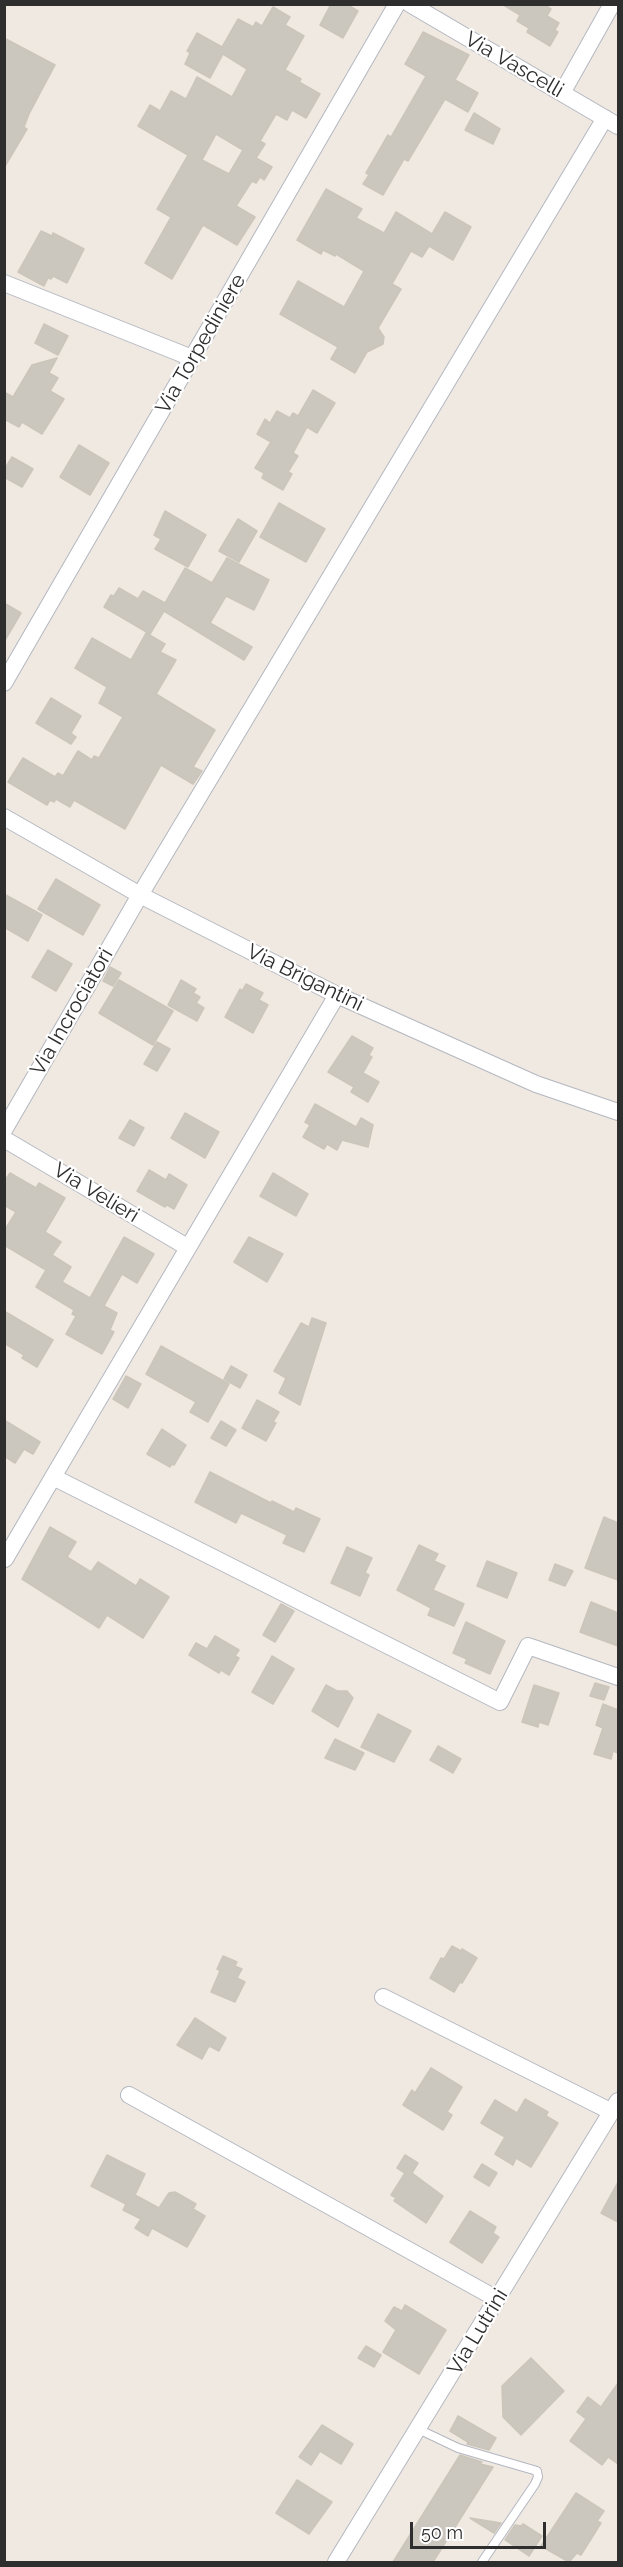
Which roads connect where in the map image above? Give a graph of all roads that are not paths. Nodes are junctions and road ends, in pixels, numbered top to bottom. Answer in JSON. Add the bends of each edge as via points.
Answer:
{"nodes":[{"id":1,"x":397,"y":4,"type":"edge"},
{"id":2,"x":410,"y":4,"type":"edge"},
{"id":3,"x":612,"y":4,"type":"edge"},
{"id":4,"x":562,"y":93,"type":"junction"},
{"id":5,"x":612,"y":122,"type":"edge"},
{"id":6,"x":4,"y":283,"type":"edge"},
{"id":7,"x":192,"y":358,"type":"junction"},
{"id":8,"x":4,"y":683,"type":"edge"},
{"id":9,"x":4,"y":817,"type":"edge"},
{"id":10,"x":140,"y":895,"type":"junction"},
{"id":11,"x":337,"y":995,"type":"junction"},
{"id":12,"x":618,"y":1112,"type":"edge"},
{"id":13,"x":4,"y":1130,"type":"edge"},
{"id":14,"x":4,"y":1139,"type":"edge"},
{"id":15,"x":187,"y":1247,"type":"junction"},
{"id":16,"x":53,"y":1477,"type":"junction"},
{"id":17,"x":5,"y":1559,"type":"edge"},
{"id":18,"x":618,"y":1677,"type":"edge"},
{"id":19,"x":383,"y":1997,"type":"dead end"},
{"id":20,"x":129,"y":2095,"type":"dead end"},
{"id":21,"x":615,"y":2106,"type":"edge"},
{"id":22,"x":498,"y":2299,"type":"junction"},
{"id":23,"x":418,"y":2429,"type":"junction"},
{"id":24,"x":336,"y":2562,"type":"edge"},
{"id":25,"x":482,"y":2562,"type":"edge"}],
"edges":[{"from":1,"to":7,"type":"street","name":"Via Torpediniere"},
{"from":2,"to":4,"type":"street","name":"Via Vascelli"},
{"from":3,"to":4,"type":"street"},
{"from":4,"to":5,"type":"street","name":"Via Vascelli"},
{"from":5,"to":10,"type":"street","name":"Via Incrociatori"},
{"from":6,"to":7,"type":"street"},
{"from":7,"to":8,"type":"street","name":"Via Torpediniere"},
{"from":9,"to":10,"type":"street","name":"Via Brigantini"},
{"from":10,"to":11,"type":"street","name":"Via Brigantini"},
{"from":10,"to":13,"type":"street","name":"Via Incrociatori"},
{"from":11,"to":12,"type":"street","name":"Via Brigantini","via":[[536,1084]]},
{"from":11,"to":15,"type":"street"},
{"from":14,"to":15,"type":"street","name":"Via Velieri"},
{"from":15,"to":16,"type":"street"},
{"from":16,"to":17,"type":"street"},
{"from":16,"to":18,"type":"street","via":[[500,1702],[528,1646]]},
{"from":19,"to":21,"type":"street"},
{"from":20,"to":22,"type":"street"},
{"from":21,"to":22,"type":"street","name":"Via Lutrini"},
{"from":22,"to":23,"type":"street","name":"Via Lutrini"},
{"from":23,"to":24,"type":"street","name":"Via Lutrini"},
{"from":23,"to":25,"type":"lane","via":[[458,2448],[537,2470],[535,2484]]}]}
